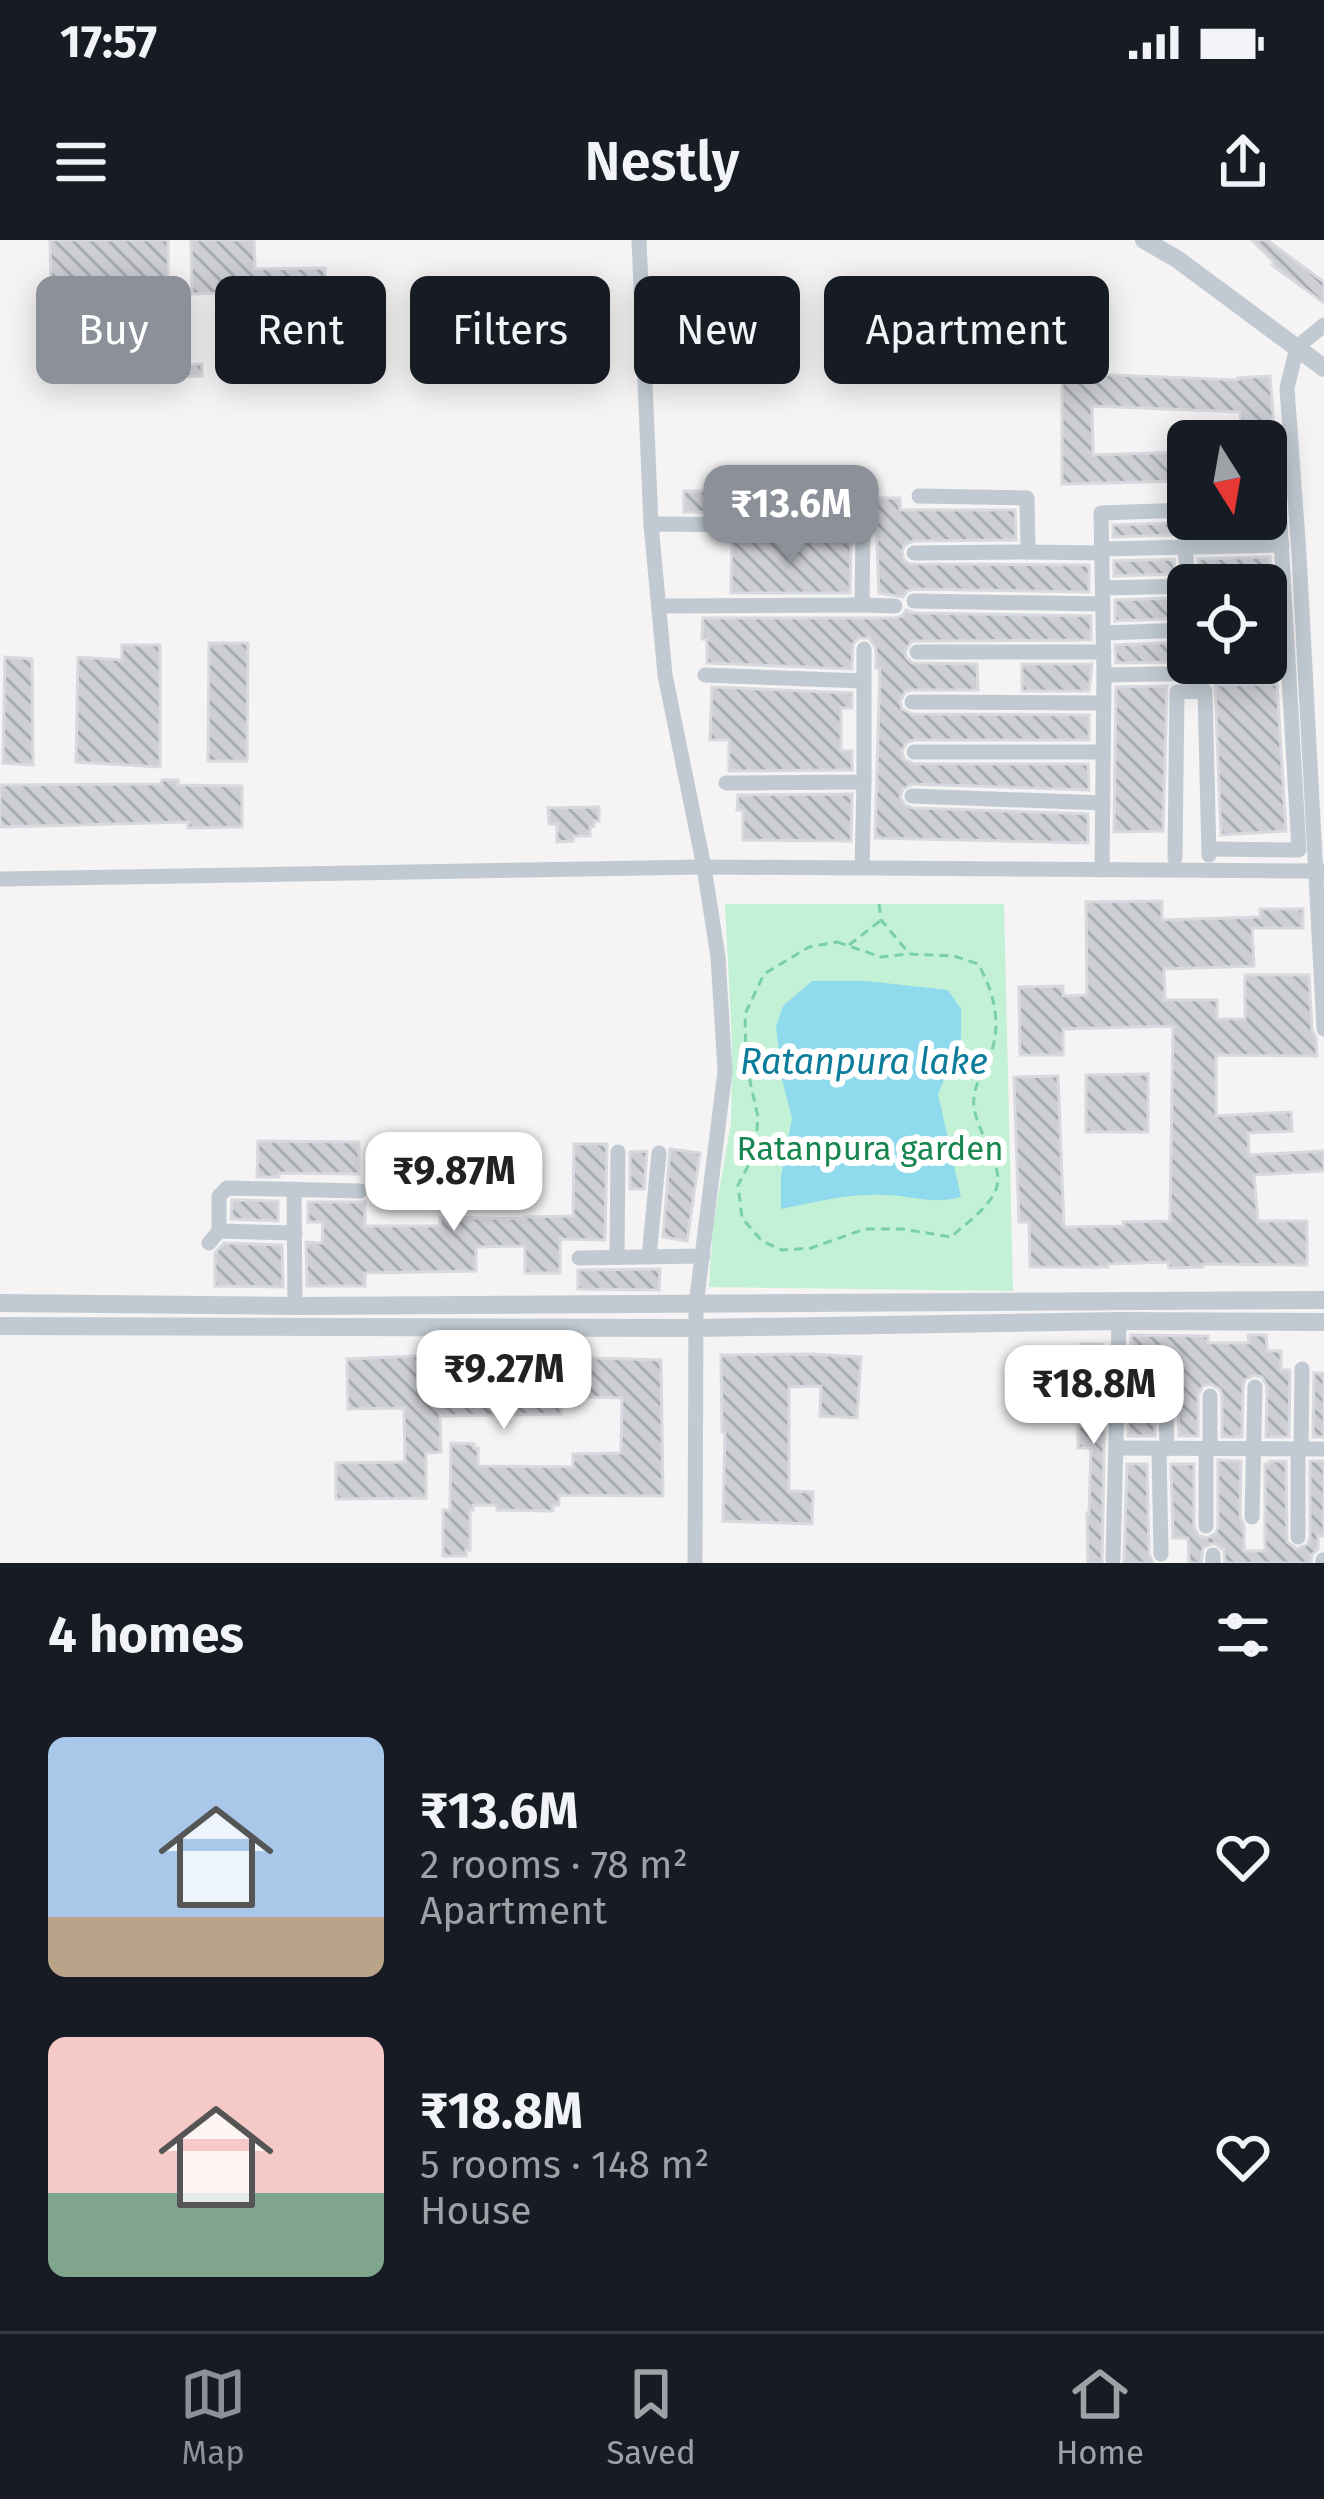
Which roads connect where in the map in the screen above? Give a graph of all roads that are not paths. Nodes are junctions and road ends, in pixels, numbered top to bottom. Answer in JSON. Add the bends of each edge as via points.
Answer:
{"nodes":[{"id":1,"x":639,"y":240,"type":"edge"},
{"id":2,"x":1144,"y":240,"type":"edge"},
{"id":3,"x":1324,"y":325,"type":"edge"},
{"id":4,"x":1297,"y":346,"type":"junction"},
{"id":5,"x":1324,"y":368,"type":"edge"},
{"id":6,"x":919,"y":496,"type":"dead end"},
{"id":7,"x":863,"y":505,"type":"dead end"},
{"id":8,"x":1167,"y":510,"type":"edge"},
{"id":9,"x":651,"y":524,"type":"junction"},
{"id":10,"x":863,"y":526,"type":"junction"},
{"id":11,"x":1186,"y":540,"type":"edge"},
{"id":12,"x":1282,"y":540,"type":"edge"},
{"id":13,"x":1282,"y":545,"type":"junction"},
{"id":14,"x":1186,"y":547,"type":"junction"},
{"id":15,"x":1102,"y":551,"type":"junction"},
{"id":16,"x":1028,"y":552,"type":"junction"},
{"id":17,"x":914,"y":553,"type":"dead end"},
{"id":18,"x":1187,"y":564,"type":"edge"},
{"id":19,"x":1283,"y":564,"type":"edge"},
{"id":20,"x":1167,"y":591,"type":"edge"},
{"id":21,"x":1103,"y":596,"type":"junction"},
{"id":22,"x":914,"y":601,"type":"dead end"},
{"id":23,"x":862,"y":605,"type":"junction"},
{"id":24,"x":658,"y":606,"type":"junction"},
{"id":25,"x":895,"y":606,"type":"dead end"},
{"id":26,"x":1167,"y":630,"type":"edge"},
{"id":27,"x":1103,"y":632,"type":"junction"},
{"id":28,"x":1287,"y":642,"type":"edge"},
{"id":29,"x":864,"y":649,"type":"dead end"},
{"id":30,"x":917,"y":652,"type":"dead end"},
{"id":31,"x":1104,"y":652,"type":"junction"},
{"id":32,"x":1167,"y":670,"type":"edge"},
{"id":33,"x":1289,"y":672,"type":"joint"},
{"id":34,"x":705,"y":675,"type":"dead end"},
{"id":35,"x":1104,"y":676,"type":"junction"},
{"id":36,"x":863,"y":681,"type":"junction"},
{"id":37,"x":1193,"y":684,"type":"edge"},
{"id":38,"x":1193,"y":692,"type":"junction"},
{"id":39,"x":912,"y":702,"type":"dead end"},
{"id":40,"x":1104,"y":703,"type":"junction"},
{"id":41,"x":914,"y":752,"type":"dead end"},
{"id":42,"x":1103,"y":752,"type":"junction"},
{"id":43,"x":864,"y":782,"type":"junction"},
{"id":44,"x":726,"y":783,"type":"dead end"},
{"id":45,"x":912,"y":796,"type":"dead end"},
{"id":46,"x":1103,"y":803,"type":"junction"},
{"id":47,"x":1208,"y":849,"type":"junction"},
{"id":48,"x":1175,"y":858,"type":"dead end"},
{"id":49,"x":704,"y":866,"type":"junction"},
{"id":50,"x":862,"y":868,"type":"junction"},
{"id":51,"x":1102,"y":869,"type":"junction"},
{"id":52,"x":1210,"y":870,"type":"junction"},
{"id":53,"x":1320,"y":871,"type":"edge"},
{"id":54,"x":0,"y":879,"type":"edge"},
{"id":55,"x":1324,"y":1029,"type":"edge"},
{"id":56,"x":618,"y":1152,"type":"dead end"},
{"id":57,"x":659,"y":1153,"type":"dead end"},
{"id":58,"x":294,"y":1189,"type":"junction"},
{"id":59,"x":360,"y":1191,"type":"dead end"},
{"id":60,"x":295,"y":1233,"type":"junction"},
{"id":61,"x":703,"y":1256,"type":"junction"},
{"id":62,"x":617,"y":1257,"type":"junction"},
{"id":63,"x":649,"y":1257,"type":"junction"},
{"id":64,"x":579,"y":1258,"type":"dead end"},
{"id":65,"x":1324,"y":1300,"type":"edge"},
{"id":66,"x":0,"y":1303,"type":"edge"},
{"id":67,"x":696,"y":1304,"type":"junction"},
{"id":68,"x":295,"y":1306,"type":"junction"},
{"id":69,"x":1119,"y":1321,"type":"junction"},
{"id":70,"x":1324,"y":1322,"type":"edge"},
{"id":71,"x":0,"y":1326,"type":"edge"},
{"id":72,"x":696,"y":1328,"type":"junction"},
{"id":73,"x":1302,"y":1370,"type":"dead end"},
{"id":74,"x":1165,"y":1374,"type":"dead end"},
{"id":75,"x":1255,"y":1388,"type":"dead end"},
{"id":76,"x":1210,"y":1396,"type":"dead end"},
{"id":77,"x":1116,"y":1448,"type":"junction"},
{"id":78,"x":1163,"y":1449,"type":"junction"},
{"id":79,"x":1208,"y":1449,"type":"junction"},
{"id":80,"x":1253,"y":1449,"type":"junction"},
{"id":81,"x":1300,"y":1449,"type":"junction"},
{"id":82,"x":1324,"y":1449,"type":"edge"},
{"id":83,"x":1252,"y":1516,"type":"dead end"},
{"id":84,"x":1206,"y":1526,"type":"dead end"},
{"id":85,"x":1298,"y":1537,"type":"dead end"},
{"id":86,"x":1161,"y":1555,"type":"dead end"},
{"id":87,"x":1113,"y":1558,"type":"dead end"},
{"id":88,"x":695,"y":1563,"type":"edge"}],
"edges":[{"from":1,"to":9,"type":"street"},
{"from":2,"to":4,"type":"street"},
{"from":3,"to":4,"type":"street"},
{"from":4,"to":5,"type":"street"},
{"from":4,"to":53,"type":"street","via":[[1287,388]]},
{"from":6,"to":16,"type":"street","via":[[1027,498]]},
{"from":7,"to":10,"type":"street"},
{"from":8,"to":15,"type":"street","via":[[1101,512]]},
{"from":9,"to":10,"type":"street"},
{"from":9,"to":24,"type":"street"},
{"from":10,"to":23,"type":"street"},
{"from":11,"to":14,"type":"street"},
{"from":12,"to":13,"type":"street"},
{"from":13,"to":14,"type":"street"},
{"from":13,"to":19,"type":"street"},
{"from":14,"to":15,"type":"street"},
{"from":14,"to":18,"type":"street"},
{"from":15,"to":16,"type":"street"},
{"from":15,"to":21,"type":"street"},
{"from":16,"to":17,"type":"street"},
{"from":20,"to":21,"type":"street"},
{"from":21,"to":22,"type":"street"},
{"from":21,"to":27,"type":"street"},
{"from":23,"to":24,"type":"street"},
{"from":23,"to":25,"type":"street"},
{"from":24,"to":49,"type":"street"},
{"from":26,"to":27,"type":"street"},
{"from":27,"to":31,"type":"street"},
{"from":28,"to":33,"type":"street"},
{"from":29,"to":36,"type":"street"},
{"from":30,"to":31,"type":"street"},
{"from":31,"to":35,"type":"street"},
{"from":32,"to":35,"type":"street"},
{"from":33,"to":47,"type":"street","via":[[1299,850]]},
{"from":34,"to":36,"type":"street"},
{"from":35,"to":40,"type":"street"},
{"from":36,"to":43,"type":"street"},
{"from":37,"to":38,"type":"street"},
{"from":38,"to":47,"type":"street","via":[[1204,692]]},
{"from":38,"to":48,"type":"street","via":[[1177,692]]},
{"from":39,"to":40,"type":"street"},
{"from":40,"to":42,"type":"street"},
{"from":41,"to":42,"type":"street"},
{"from":42,"to":46,"type":"street"},
{"from":43,"to":44,"type":"street"},
{"from":43,"to":50,"type":"street"},
{"from":45,"to":46,"type":"street"},
{"from":46,"to":51,"type":"street"},
{"from":47,"to":52,"type":"street"},
{"from":49,"to":50,"type":"street"},
{"from":49,"to":54,"type":"street"},
{"from":49,"to":61,"type":"street","via":[[725,1071]]},
{"from":50,"to":51,"type":"street"},
{"from":51,"to":52,"type":"street"},
{"from":52,"to":53,"type":"street"},
{"from":53,"to":55,"type":"street"},
{"from":56,"to":62,"type":"street"},
{"from":57,"to":63,"type":"street"},
{"from":58,"to":59,"type":"street"},
{"from":58,"to":60,"type":"street"},
{"from":58,"to":60,"type":"street","via":[[221,1190],[214,1237]]},
{"from":60,"to":68,"type":"street"},
{"from":61,"to":63,"type":"street"},
{"from":61,"to":67,"type":"street"},
{"from":62,"to":63,"type":"street"},
{"from":62,"to":64,"type":"street"},
{"from":65,"to":67,"type":"street"},
{"from":66,"to":68,"type":"street"},
{"from":67,"to":68,"type":"street"},
{"from":67,"to":72,"type":"street"},
{"from":69,"to":70,"type":"street"},
{"from":69,"to":72,"type":"street"},
{"from":69,"to":77,"type":"street"},
{"from":71,"to":72,"type":"street"},
{"from":72,"to":88,"type":"street"},
{"from":73,"to":81,"type":"street"},
{"from":74,"to":78,"type":"street"},
{"from":75,"to":80,"type":"street"},
{"from":76,"to":79,"type":"street"},
{"from":77,"to":78,"type":"street"},
{"from":77,"to":87,"type":"street"},
{"from":78,"to":79,"type":"street"},
{"from":78,"to":86,"type":"street"},
{"from":79,"to":80,"type":"street"},
{"from":79,"to":84,"type":"street"},
{"from":80,"to":81,"type":"street"},
{"from":80,"to":83,"type":"street"},
{"from":81,"to":82,"type":"street"},
{"from":81,"to":85,"type":"street"}]}
